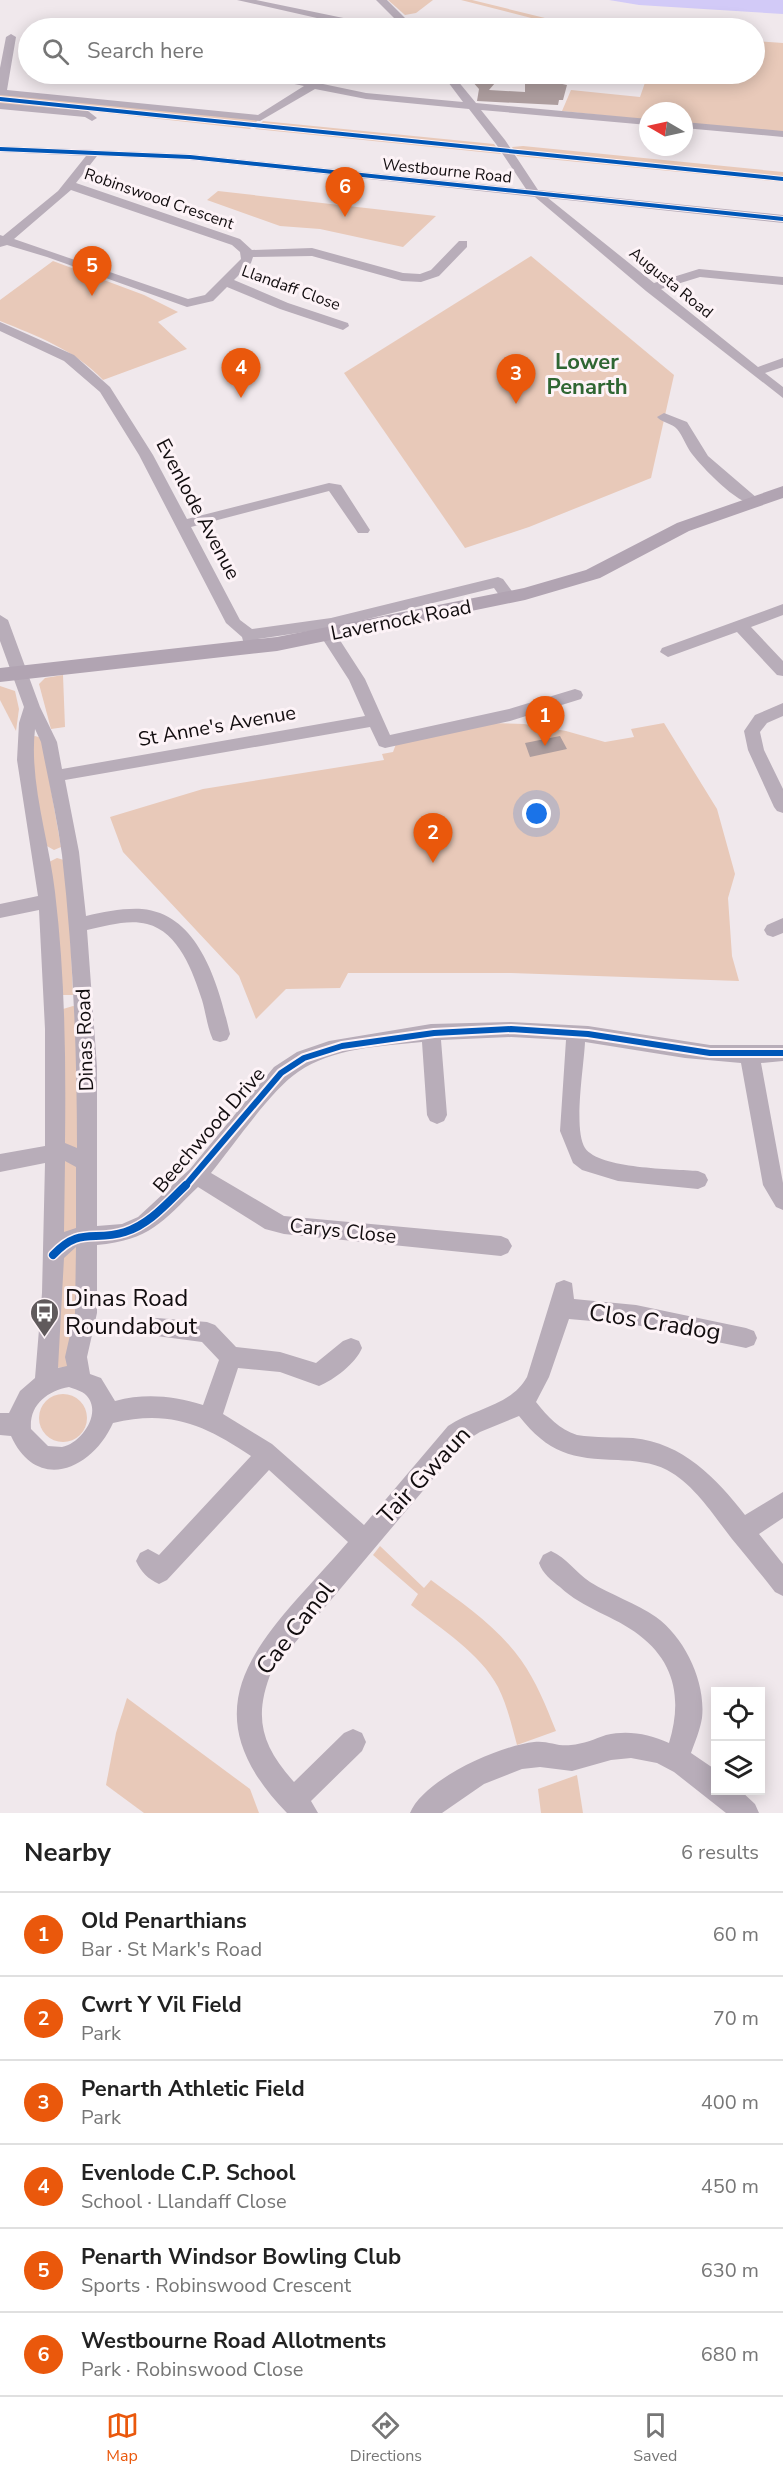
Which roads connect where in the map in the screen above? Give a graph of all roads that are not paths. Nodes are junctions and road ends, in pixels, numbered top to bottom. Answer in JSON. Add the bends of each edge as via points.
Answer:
{"nodes":[{"id":1,"x":242,"y":0,"type":"edge"},
{"id":2,"x":381,"y":0,"type":"edge"},
{"id":3,"x":326,"y":18,"type":"edge"},
{"id":4,"x":400,"y":18,"type":"edge"},
{"id":5,"x":6,"y":37,"type":"edge"},
{"id":6,"x":305,"y":84,"type":"edge"},
{"id":7,"x":456,"y":84,"type":"edge"},
{"id":8,"x":310,"y":85,"type":"junction"},
{"id":9,"x":0,"y":106,"type":"edge"},
{"id":10,"x":474,"y":106,"type":"junction"},
{"id":11,"x":92,"y":117,"type":"dead end"},
{"id":12,"x":639,"y":121,"type":"edge"},
{"id":13,"x":693,"y":126,"type":"edge"},
{"id":14,"x":783,"y":134,"type":"edge"},
{"id":15,"x":0,"y":149,"type":"edge"},
{"id":16,"x":96,"y":151,"type":"junction"},
{"id":17,"x":69,"y":185,"type":"junction"},
{"id":18,"x":538,"y":195,"type":"junction"},
{"id":19,"x":783,"y":219,"type":"edge"},
{"id":20,"x":2,"y":241,"type":"edge"},
{"id":21,"x":463,"y":244,"type":"dead end"},
{"id":22,"x":248,"y":254,"type":"junction"},
{"id":23,"x":783,"y":281,"type":"edge"},
{"id":24,"x":227,"y":282,"type":"junction"},
{"id":25,"x":650,"y":288,"type":"junction"},
{"id":26,"x":343,"y":326,"type":"dead end"},
{"id":27,"x":6,"y":328,"type":"edge"},
{"id":28,"x":0,"y":339,"type":"edge"},
{"id":29,"x":783,"y":362,"type":"edge"},
{"id":30,"x":756,"y":372,"type":"junction"},
{"id":31,"x":783,"y":394,"type":"edge"},
{"id":32,"x":664,"y":417,"type":"dead end"},
{"id":33,"x":783,"y":492,"type":"edge"},
{"id":34,"x":752,"y":501,"type":"junction"},
{"id":35,"x":182,"y":525,"type":"junction"},
{"id":36,"x":363,"y":530,"type":"dead end"},
{"id":37,"x":509,"y":598,"type":"junction"},
{"id":38,"x":783,"y":609,"type":"edge"},
{"id":39,"x":0,"y":620,"type":"edge"},
{"id":40,"x":740,"y":624,"type":"junction"},
{"id":41,"x":328,"y":635,"type":"junction"},
{"id":42,"x":250,"y":641,"type":"junction"},
{"id":43,"x":668,"y":652,"type":"dead end"},
{"id":44,"x":783,"y":671,"type":"edge"},
{"id":45,"x":21,"y":672,"type":"junction"},
{"id":46,"x":0,"y":675,"type":"edge"},
{"id":47,"x":575,"y":695,"type":"dead end"},
{"id":48,"x":32,"y":707,"type":"junction"},
{"id":49,"x":783,"y":709,"type":"edge"},
{"id":50,"x":375,"y":720,"type":"junction"},
{"id":51,"x":45,"y":730,"type":"junction"},
{"id":52,"x":24,"y":735,"type":"junction"},
{"id":53,"x":65,"y":774,"type":"dead end"},
{"id":54,"x":783,"y":807,"type":"edge"},
{"id":55,"x":70,"y":852,"type":"junction"},
{"id":56,"x":42,"y":856,"type":"junction"},
{"id":57,"x":47,"y":902,"type":"junction"},
{"id":58,"x":0,"y":911,"type":"edge"},
{"id":59,"x":78,"y":924,"type":"junction"},
{"id":60,"x":85,"y":999,"type":"junction"},
{"id":61,"x":54,"y":1004,"type":"junction"},
{"id":62,"x":430,"y":1032,"type":"junction"},
{"id":63,"x":576,"y":1033,"type":"junction"},
{"id":64,"x":220,"y":1034,"type":"dead end"},
{"id":65,"x":783,"y":1053,"type":"edge"},
{"id":66,"x":750,"y":1057,"type":"junction"},
{"id":67,"x":437,"y":1115,"type":"dead end"},
{"id":68,"x":55,"y":1153,"type":"junction"},
{"id":69,"x":87,"y":1162,"type":"junction"},
{"id":70,"x":0,"y":1163,"type":"edge"},
{"id":71,"x":197,"y":1175,"type":"junction"},
{"id":72,"x":698,"y":1180,"type":"dead end"},
{"id":73,"x":783,"y":1201,"type":"edge"},
{"id":74,"x":87,"y":1238,"type":"junction"},
{"id":75,"x":501,"y":1246,"type":"dead end"},
{"id":76,"x":52,"y":1255,"type":"junction"},
{"id":77,"x":158,"y":1328,"type":"dead end"},
{"id":78,"x":746,"y":1338,"type":"dead end"},
{"id":79,"x":351,"y":1348,"type":"dead end"},
{"id":80,"x":231,"y":1357,"type":"junction"},
{"id":81,"x":80,"y":1378,"type":"junction"},
{"id":82,"x":46,"y":1381,"type":"junction"},
{"id":83,"x":522,"y":1402,"type":"junction"},
{"id":84,"x":105,"y":1414,"type":"junction"},
{"id":85,"x":210,"y":1418,"type":"junction"},
{"id":86,"x":10,"y":1424,"type":"edge"},
{"id":87,"x":268,"y":1455,"type":"junction"},
{"id":88,"x":783,"y":1504,"type":"edge"},
{"id":89,"x":741,"y":1532,"type":"junction"},
{"id":90,"x":364,"y":1541,"type":"junction"},
{"id":91,"x":148,"y":1561,"type":"dead end"},
{"id":92,"x":551,"y":1563,"type":"dead end"},
{"id":93,"x":783,"y":1584,"type":"edge"},
{"id":94,"x":353,"y":1742,"type":"dead end"},
{"id":95,"x":677,"y":1759,"type":"junction"},
{"id":96,"x":711,"y":1783,"type":"edge"},
{"id":97,"x":724,"y":1795,"type":"edge"},
{"id":98,"x":299,"y":1807,"type":"edge"},
{"id":99,"x":423,"y":1813,"type":"edge"},
{"id":100,"x":746,"y":1813,"type":"edge"}],
"edges":[{"from":1,"to":3,"type":"street"},
{"from":2,"to":4,"type":"street"},
{"from":5,"to":8,"type":"street","via":[[3,93],[262,118]]},
{"from":6,"to":8,"type":"street"},
{"from":7,"to":10,"type":"street","name":"Augusta Road"},
{"from":8,"to":10,"type":"street","via":[[374,97]]},
{"from":9,"to":11,"type":"street"},
{"from":10,"to":12,"type":"street"},
{"from":10,"to":18,"type":"street","name":"Augusta Road"},
{"from":13,"to":14,"type":"street"},
{"from":15,"to":16,"type":"street","name":"Westbourne Road"},
{"from":16,"to":17,"type":"street"},
{"from":16,"to":18,"type":"street","name":"Westbourne Road","via":[[202,158]]},
{"from":17,"to":20,"type":"street"},
{"from":17,"to":22,"type":"street","name":"Robinswood Crescent","via":[[240,244]]},
{"from":18,"to":19,"type":"street","name":"Westbourne Road"},
{"from":18,"to":25,"type":"street","name":"Augusta Road"},
{"from":20,"to":24,"type":"street","name":"Robinswood Crescent","via":[[183,302],[205,300]]},
{"from":21,"to":22,"type":"street","via":[[435,273],[421,278],[402,277],[307,251]]},
{"from":22,"to":24,"type":"street","name":"Robinswood Crescent","via":[[246,263]]},
{"from":23,"to":25,"type":"street","via":[[704,273]]},
{"from":24,"to":26,"type":"street","name":"Llandaff Close"},
{"from":25,"to":30,"type":"street","name":"Augusta Road"},
{"from":27,"to":28,"type":"street"},
{"from":27,"to":35,"type":"street","name":"Evenlode Avenue","via":[[69,358],[105,390],[136,437]]},
{"from":29,"to":30,"type":"street"},
{"from":30,"to":31,"type":"street","name":"Augusta Road"},
{"from":32,"to":34,"type":"street","via":[[682,425],[699,457]]},
{"from":33,"to":34,"type":"main road","name":"Lavernock Road"},
{"from":34,"to":37,"type":"main road","name":"Lavernock Road","via":[[683,527],[593,574]]},
{"from":35,"to":36,"type":"street","via":[[329,487],[336,488]]},
{"from":35,"to":42,"type":"street","name":"Evenlode Avenue","via":[[234,623]]},
{"from":37,"to":41,"type":"main road","name":"Lavernock Road"},
{"from":37,"to":42,"type":"street","via":[[498,582]]},
{"from":38,"to":40,"type":"street"},
{"from":39,"to":45,"type":"street","name":"Dinas Road"},
{"from":40,"to":43,"type":"street"},
{"from":40,"to":44,"type":"street"},
{"from":41,"to":42,"type":"main road","name":"Lavernock Road"},
{"from":41,"to":50,"type":"street","via":[[357,679]]},
{"from":42,"to":45,"type":"main road","name":"Lavernock Road"},
{"from":45,"to":46,"type":"main road","name":"Lavernock Road"},
{"from":45,"to":48,"type":"street","name":"Dinas Road"},
{"from":47,"to":50,"type":"street","via":[[510,715],[385,742]]},
{"from":48,"to":51,"type":"street","name":"Dinas Road"},
{"from":48,"to":52,"type":"street","name":"Dinas Road"},
{"from":49,"to":54,"type":"street","via":[[761,719],[752,731],[756,750]]},
{"from":50,"to":53,"type":"street","name":"St Anne's Avenue"},
{"from":51,"to":52,"type":"street"},
{"from":51,"to":55,"type":"street","name":"Dinas Road"},
{"from":52,"to":56,"type":"street","name":"Dinas Road"},
{"from":55,"to":56,"type":"street"},
{"from":55,"to":59,"type":"street","name":"Dinas Road"},
{"from":56,"to":57,"type":"street","name":"Dinas Road"},
{"from":57,"to":58,"type":"street"},
{"from":57,"to":61,"type":"street","name":"Dinas Road"},
{"from":59,"to":60,"type":"street","name":"Dinas Road"},
{"from":59,"to":64,"type":"street","via":[[142,916],[167,926],[189,950],[203,975]]},
{"from":60,"to":61,"type":"street"},
{"from":60,"to":69,"type":"street","name":"Dinas Road"},
{"from":61,"to":68,"type":"street","name":"Dinas Road"},
{"from":62,"to":63,"type":"street","name":"Beechwood Drive"},
{"from":62,"to":67,"type":"street"},
{"from":62,"to":71,"type":"street","name":"Beechwood Drive","via":[[340,1045],[292,1064]]},
{"from":63,"to":66,"type":"street","name":"Beechwood Drive"},
{"from":63,"to":72,"type":"street","via":[[570,1131],[581,1158],[598,1168]]},
{"from":65,"to":66,"type":"street","name":"Beechwood Drive"},
{"from":66,"to":73,"type":"street","via":[[773,1185]]},
{"from":68,"to":69,"type":"street","via":[[74,1154]]},
{"from":68,"to":70,"type":"street"},
{"from":68,"to":76,"type":"street","name":"Dinas Road"},
{"from":69,"to":74,"type":"street","name":"Dinas Road"},
{"from":71,"to":74,"type":"street","name":"Beechwood Drive","via":[[145,1224],[123,1233]]},
{"from":71,"to":75,"type":"street","name":"Carys Close","via":[[284,1225]]},
{"from":74,"to":76,"type":"street","name":"Beechwood Drive","via":[[66,1241]]},
{"from":74,"to":81,"type":"street","name":"Dinas Road","via":[[86,1313],[76,1358]]},
{"from":76,"to":82,"type":"street","name":"Dinas Road"},
{"from":77,"to":80,"type":"street","via":[[207,1332]]},
{"from":78,"to":83,"type":"street","name":"Clos Cradog","via":[[564,1299],[537,1383]]},
{"from":79,"to":80,"type":"street","via":[[319,1375],[280,1362]]},
{"from":80,"to":85,"type":"street"},
{"from":81,"to":82,"type":"street"},
{"from":81,"to":84,"type":"street","via":[[99,1391]]},
{"from":82,"to":86,"type":"street","via":[[28,1397]]},
{"from":83,"to":89,"type":"street","via":[[546,1432],[567,1443],[592,1450],[648,1451],[686,1468]]},
{"from":83,"to":90,"type":"street","name":"Tair Gwaun","via":[[479,1419],[456,1434]]},
{"from":84,"to":85,"type":"street","via":[[146,1406]]},
{"from":84,"to":86,"type":"street","via":[[92,1442],[76,1454],[64,1457],[51,1458],[32,1449]]},
{"from":85,"to":87,"type":"street","via":[[241,1434]]},
{"from":87,"to":90,"type":"street"},
{"from":87,"to":91,"type":"street","via":[[159,1572]]},
{"from":88,"to":89,"type":"street"},
{"from":89,"to":93,"type":"street"},
{"from":90,"to":98,"type":"street","name":"Cae Canol","via":[[263,1661],[252,1687],[251,1739],[267,1773]]},
{"from":92,"to":95,"type":"street","via":[[580,1590],[648,1626],[681,1666],[689,1719]]},
{"from":94,"to":98,"type":"street"},
{"from":95,"to":96,"type":"street"},
{"from":95,"to":99,"type":"street","via":[[631,1746],[574,1758],[529,1756],[458,1784]]},
{"from":97,"to":100,"type":"street"}]}
